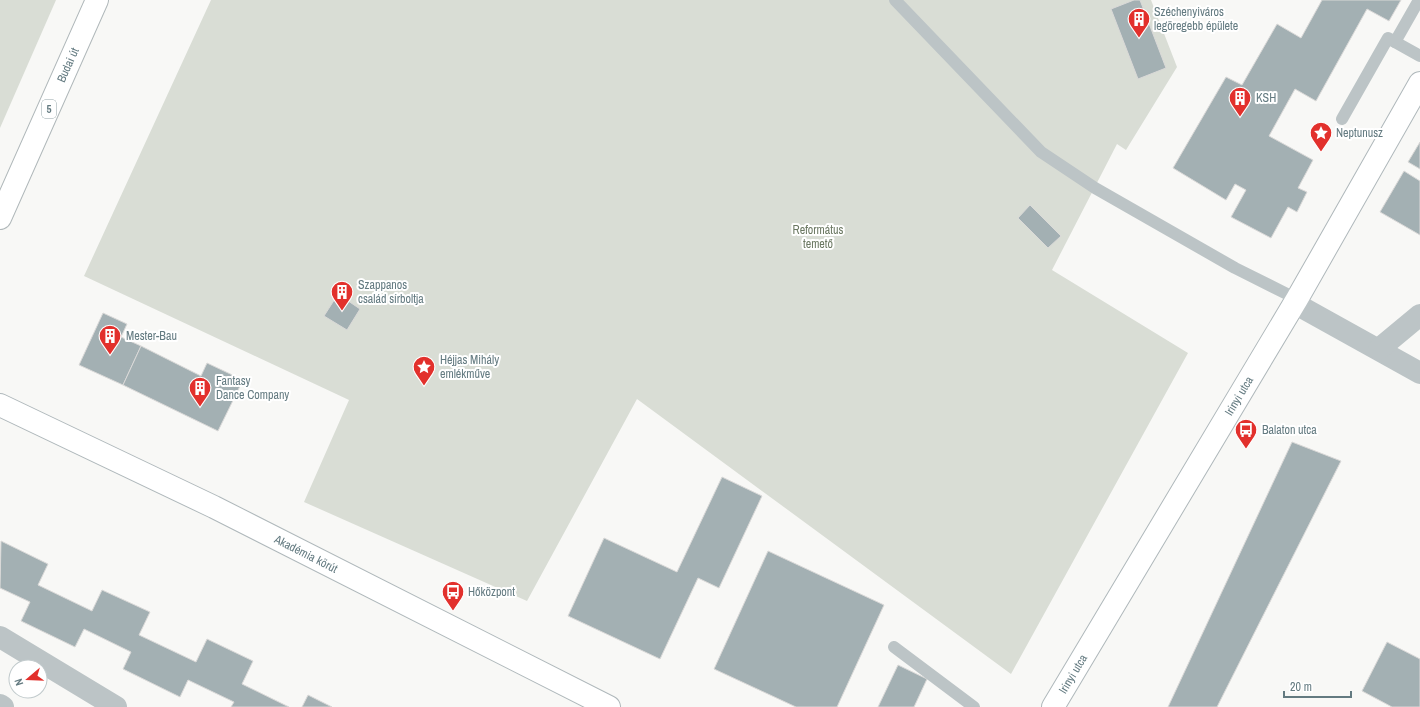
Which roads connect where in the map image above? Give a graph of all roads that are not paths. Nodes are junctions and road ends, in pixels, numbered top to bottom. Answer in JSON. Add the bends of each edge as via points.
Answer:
{"nodes":[{"id":1,"x":97,"y":0,"type":"edge"},
{"id":2,"x":895,"y":0,"type":"edge"},
{"id":3,"x":1419,"y":0,"type":"edge"},
{"id":4,"x":1395,"y":42,"type":"junction"},
{"id":5,"x":1420,"y":56,"type":"edge"},
{"id":6,"x":1420,"y":83,"type":"edge"},
{"id":7,"x":1342,"y":119,"type":"dead end"},
{"id":8,"x":0,"y":218,"type":"edge"},
{"id":9,"x":1295,"y":301,"type":"junction"},
{"id":10,"x":1420,"y":315,"type":"edge"},
{"id":11,"x":1379,"y":349,"type":"junction"},
{"id":12,"x":1420,"y":374,"type":"edge"},
{"id":13,"x":0,"y":405,"type":"edge"},
{"id":14,"x":0,"y":637,"type":"edge"},
{"id":15,"x":894,"y":647,"type":"dead end"},
{"id":16,"x":94,"y":702,"type":"edge"},
{"id":17,"x":0,"y":705,"type":"edge"},
{"id":18,"x":3,"y":707,"type":"edge"},
{"id":19,"x":116,"y":707,"type":"edge"},
{"id":20,"x":608,"y":707,"type":"edge"},
{"id":21,"x":974,"y":707,"type":"edge"},
{"id":22,"x":1054,"y":707,"type":"edge"}],
"edges":[{"from":1,"to":8,"type":"street","name":"Budai út","number":"5"},
{"from":2,"to":9,"type":"lane","via":[[1041,152],[1095,188]]},
{"from":3,"to":4,"type":"lane"},
{"from":4,"to":5,"type":"lane"},
{"from":4,"to":7,"type":"lane","via":[[1388,38]]},
{"from":6,"to":9,"type":"street","name":"Irinyi utca"},
{"from":9,"to":11,"type":"street"},
{"from":9,"to":22,"type":"street","name":"Irinyi utca"},
{"from":10,"to":11,"type":"street"},
{"from":11,"to":12,"type":"street"},
{"from":13,"to":20,"type":"street","name":"Akadémia körút","via":[[214,507]]},
{"from":14,"to":16,"type":"street"},
{"from":15,"to":21,"type":"lane"},
{"from":16,"to":19,"type":"street"},
{"from":17,"to":18,"type":"street"}]}
